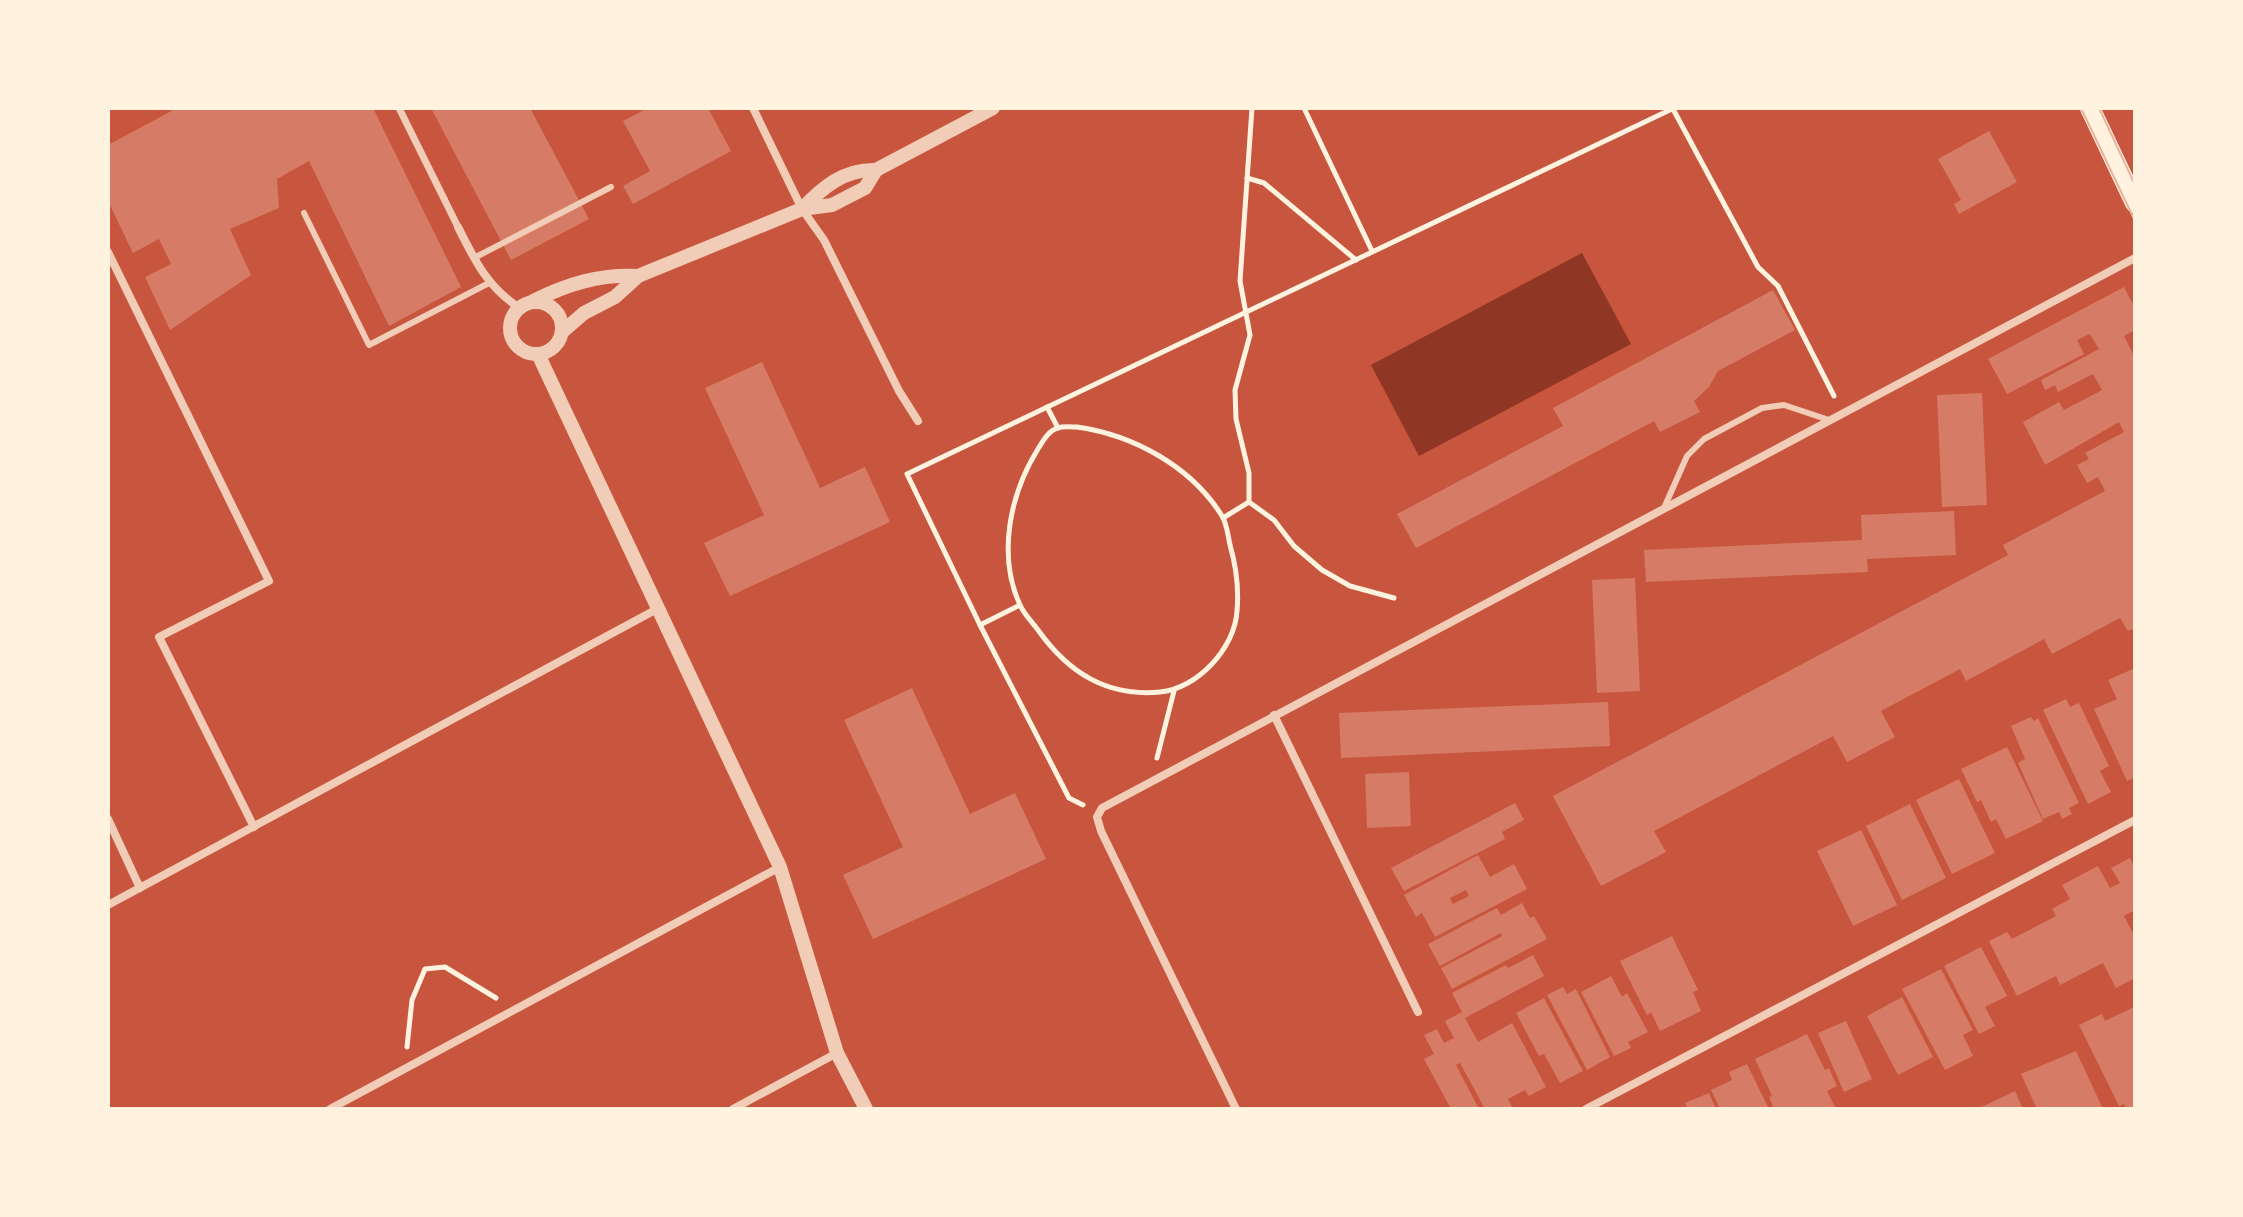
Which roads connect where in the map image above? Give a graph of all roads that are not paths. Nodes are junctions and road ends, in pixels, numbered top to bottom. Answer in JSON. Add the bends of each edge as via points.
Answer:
{"nodes":[{"id":1,"x":399,"y":108,"type":"edge"},
{"id":2,"x":753,"y":108,"type":"edge"},
{"id":3,"x":993,"y":108,"type":"edge"},
{"id":4,"x":2090,"y":108,"type":"edge"},
{"id":5,"x":611,"y":187,"type":"dead end"},
{"id":6,"x":2135,"y":203,"type":"edge"},
{"id":7,"x":802,"y":209,"type":"junction"},
{"id":8,"x":304,"y":213,"type":"dead end"},
{"id":9,"x":458,"y":227,"type":"joint"},
{"id":10,"x":108,"y":252,"type":"edge"},
{"id":11,"x":474,"y":258,"type":"junction"},
{"id":12,"x":2135,"y":258,"type":"edge"},
{"id":13,"x":638,"y":276,"type":"junction"},
{"id":14,"x":489,"y":283,"type":"junction"},
{"id":15,"x":526,"y":304,"type":"junction"},
{"id":16,"x":562,"y":332,"type":"junction"},
{"id":17,"x":538,"y":354,"type":"junction"},
{"id":18,"x":1829,"y":420,"type":"junction"},
{"id":19,"x":918,"y":421,"type":"dead end"},
{"id":20,"x":1664,"y":508,"type":"junction"},
{"id":21,"x":659,"y":608,"type":"junction"},
{"id":22,"x":1274,"y":715,"type":"junction"},
{"id":23,"x":108,"y":819,"type":"edge"},
{"id":24,"x":2135,"y":820,"type":"edge"},
{"id":25,"x":254,"y":827,"type":"junction"},
{"id":26,"x":780,"y":867,"type":"junction"},
{"id":27,"x":140,"y":888,"type":"junction"},
{"id":28,"x":108,"y":905,"type":"edge"},
{"id":29,"x":1418,"y":1012,"type":"dead end"},
{"id":30,"x":837,"y":1053,"type":"junction"},
{"id":31,"x":330,"y":1109,"type":"edge"},
{"id":32,"x":733,"y":1109,"type":"edge"},
{"id":33,"x":866,"y":1109,"type":"edge"},
{"id":34,"x":1236,"y":1109,"type":"edge"},
{"id":35,"x":1586,"y":1109,"type":"edge"}],
"edges":[{"from":1,"to":9,"type":"street"},
{"from":2,"to":7,"type":"street"},
{"from":3,"to":7,"type":"street","via":[[876,170],[865,188],[832,205]]},
{"from":4,"to":6,"type":"main road"},
{"from":5,"to":11,"type":"lane"},
{"from":7,"to":13,"type":"street"},
{"from":7,"to":19,"type":"street","via":[[824,240]]},
{"from":8,"to":14,"type":"lane","via":[[369,345]]},
{"from":9,"to":11,"type":"street"},
{"from":10,"to":25,"type":"street","via":[[269,581],[159,637]]},
{"from":11,"to":14,"type":"street"},
{"from":12,"to":18,"type":"street"},
{"from":13,"to":15,"type":"street","via":[[607,275],[564,286]]},
{"from":13,"to":16,"type":"street"},
{"from":14,"to":15,"type":"street"},
{"from":15,"to":16,"type":"street","via":[[555,309]]},
{"from":15,"to":17,"type":"street","via":[[510,321],[511,338],[522,351]]},
{"from":16,"to":17,"type":"street","via":[[554,347]]},
{"from":17,"to":21,"type":"street"},
{"from":18,"to":20,"type":"street"},
{"from":18,"to":20,"type":"lane","via":[[1784,405],[1762,408],[1704,439],[1687,456]]},
{"from":20,"to":22,"type":"street"},
{"from":21,"to":25,"type":"street"},
{"from":21,"to":26,"type":"street"},
{"from":22,"to":29,"type":"street"},
{"from":22,"to":34,"type":"street","via":[[1099,812],[1101,831]]},
{"from":23,"to":27,"type":"street"},
{"from":24,"to":35,"type":"street"},
{"from":25,"to":27,"type":"street"},
{"from":26,"to":30,"type":"street"},
{"from":26,"to":31,"type":"street"},
{"from":27,"to":28,"type":"street"},
{"from":30,"to":32,"type":"street"},
{"from":30,"to":33,"type":"street"}]}
